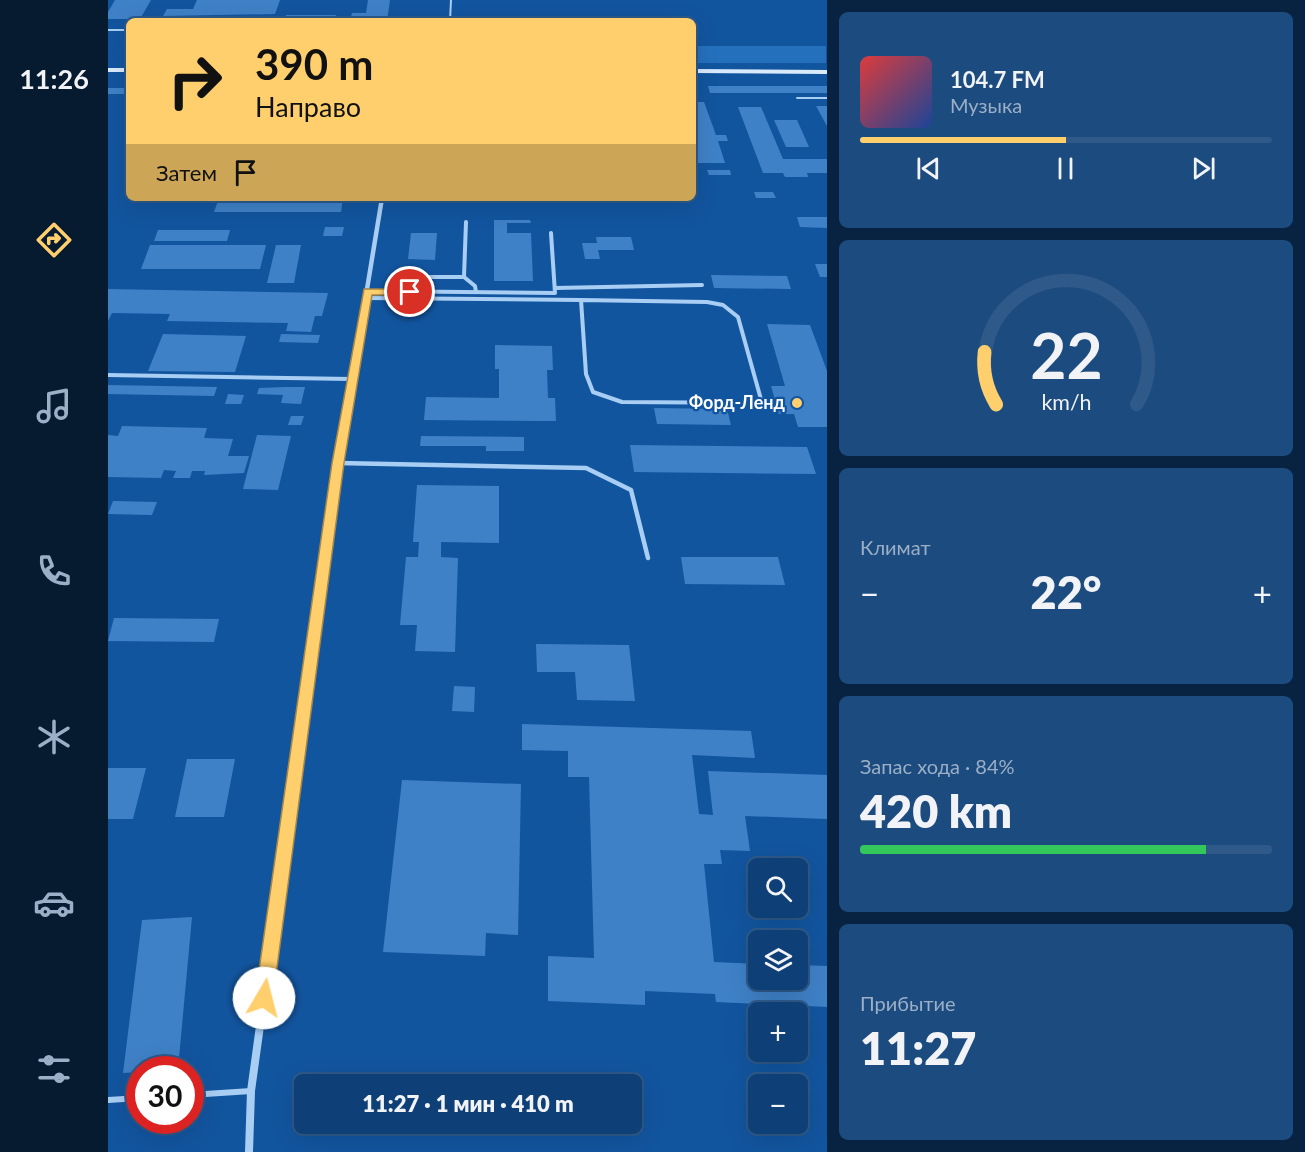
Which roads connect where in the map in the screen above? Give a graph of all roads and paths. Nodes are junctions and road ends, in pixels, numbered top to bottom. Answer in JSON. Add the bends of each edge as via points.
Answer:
{"nodes":[{"id":1,"x":451,"y":0,"type":"edge"},
{"id":2,"x":450,"y":18,"type":"edge"},
{"id":3,"x":108,"y":30,"type":"edge"},
{"id":4,"x":126,"y":30,"type":"edge"},
{"id":5,"x":108,"y":70,"type":"edge"},
{"id":6,"x":126,"y":70,"type":"edge"},
{"id":7,"x":696,"y":71,"type":"edge"},
{"id":8,"x":826,"y":72,"type":"edge"},
{"id":9,"x":797,"y":98,"type":"dead end"},
{"id":10,"x":826,"y":98,"type":"edge"},
{"id":11,"x":382,"y":201,"type":"edge"},
{"id":12,"x":466,"y":222,"type":"dead end"},
{"id":13,"x":551,"y":233,"type":"dead end"},
{"id":14,"x":427,"y":277,"type":"dead end"},
{"id":15,"x":465,"y":277,"type":"junction"},
{"id":16,"x":702,"y":285,"type":"dead end"},
{"id":17,"x":555,"y":288,"type":"junction"},
{"id":18,"x":476,"y":292,"type":"junction"},
{"id":19,"x":367,"y":295,"type":"junction"},
{"id":20,"x":581,"y":300,"type":"junction"},
{"id":21,"x":108,"y":375,"type":"edge"},
{"id":22,"x":352,"y":379,"type":"junction"},
{"id":23,"x":338,"y":463,"type":"junction"},
{"id":24,"x":648,"y":558,"type":"dead end"},
{"id":25,"x":251,"y":1091,"type":"junction"},
{"id":26,"x":204,"y":1094,"type":"edge"},
{"id":27,"x":126,"y":1099,"type":"edge"},
{"id":28,"x":108,"y":1100,"type":"edge"},
{"id":29,"x":249,"y":1152,"type":"edge"}],
"edges":[{"from":1,"to":2,"type":"lane"},
{"from":3,"to":4,"type":"lane"},
{"from":5,"to":6,"type":"main road"},
{"from":7,"to":8,"type":"main road"},
{"from":9,"to":10,"type":"lane"},
{"from":11,"to":19,"type":"street"},
{"from":12,"to":15,"type":"lane"},
{"from":13,"to":17,"type":"lane"},
{"from":14,"to":15,"type":"lane"},
{"from":15,"to":18,"type":"lane"},
{"from":16,"to":17,"type":"lane"},
{"from":17,"to":18,"type":"lane","via":[[555,293]]},
{"from":18,"to":19,"type":"lane"},
{"from":19,"to":20,"type":"lane"},
{"from":19,"to":22,"type":"street"},
{"from":20,"to":20,"type":"lane","via":[[586,374],[593,393],[622,402],[762,403],[738,317],[723,305]]},
{"from":21,"to":22,"type":"lane"},
{"from":22,"to":23,"type":"street"},
{"from":23,"to":24,"type":"lane","via":[[586,468],[631,490]]},
{"from":23,"to":25,"type":"street"},
{"from":25,"to":26,"type":"lane"},
{"from":25,"to":29,"type":"street"},
{"from":27,"to":28,"type":"lane"}]}
